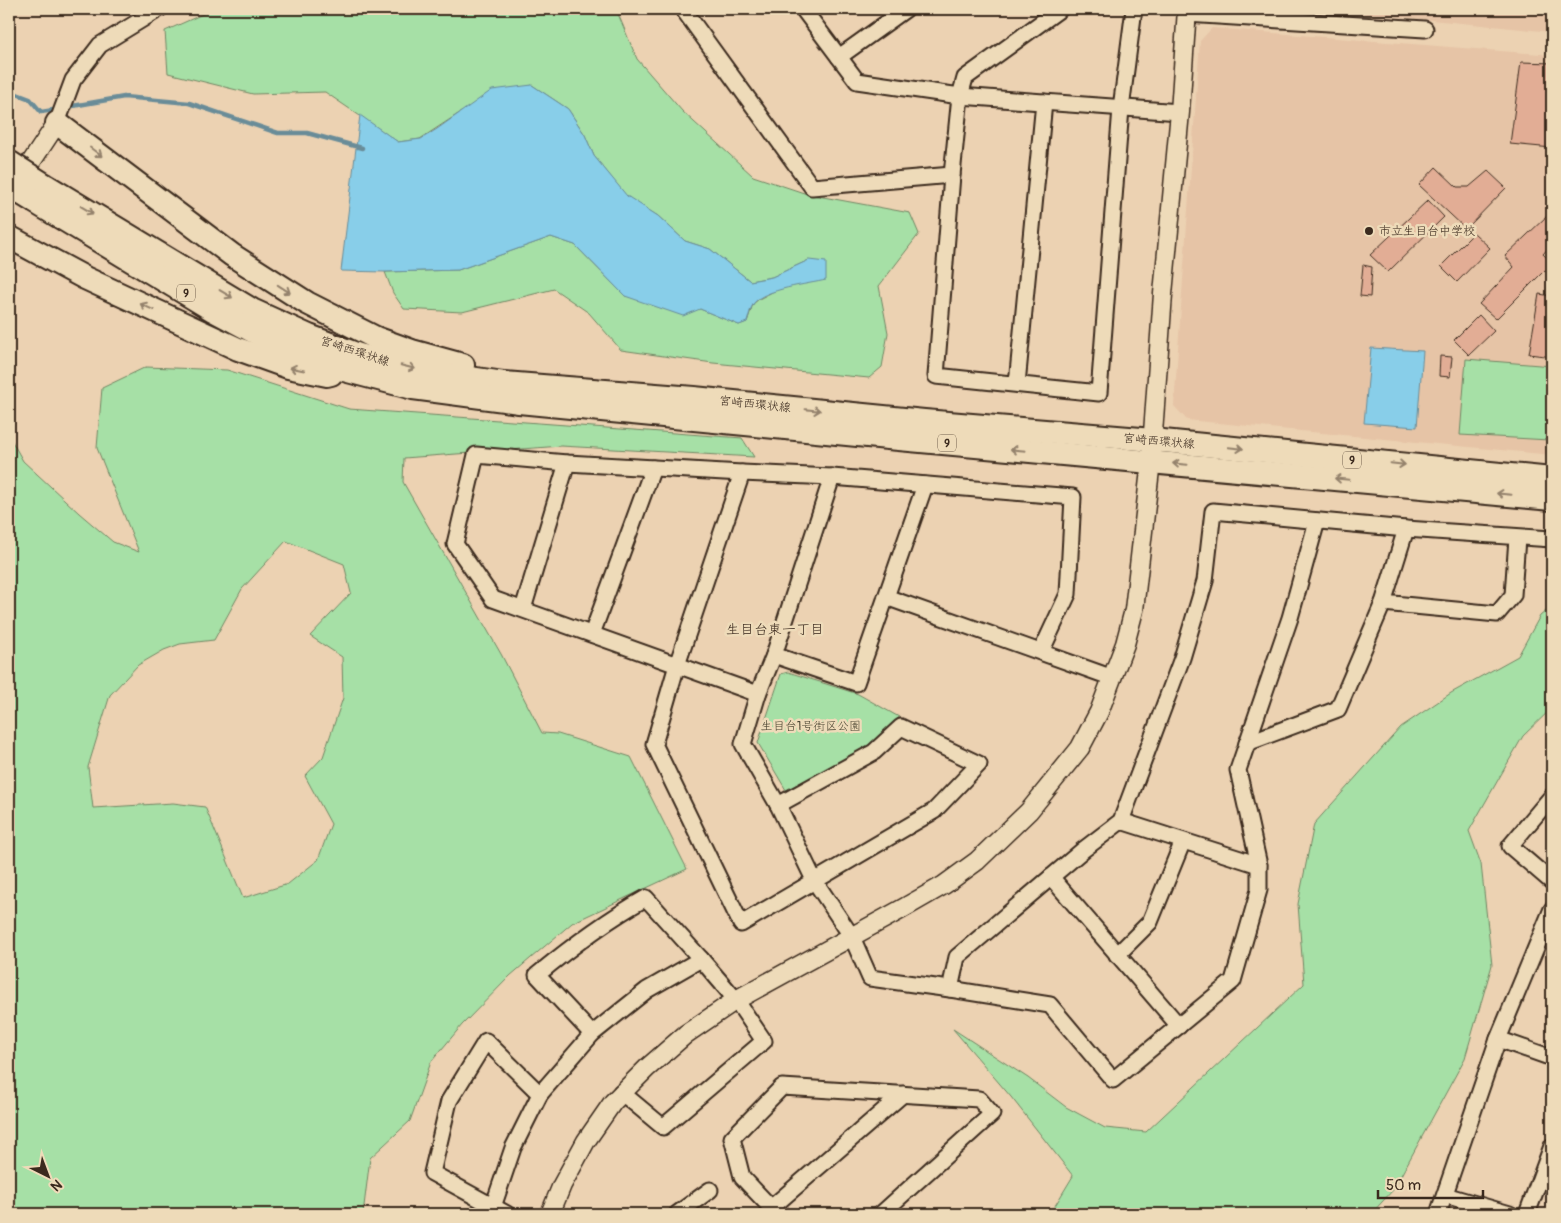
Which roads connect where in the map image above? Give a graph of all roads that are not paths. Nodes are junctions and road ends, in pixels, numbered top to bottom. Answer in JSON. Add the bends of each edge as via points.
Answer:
{"nodes":[{"id":1,"x":160,"y":9,"type":"edge"},
{"id":2,"x":683,"y":9,"type":"edge"},
{"id":3,"x":803,"y":9,"type":"edge"},
{"id":4,"x":906,"y":9,"type":"edge"},
{"id":5,"x":1060,"y":9,"type":"edge"},
{"id":6,"x":1134,"y":9,"type":"edge"},
{"id":7,"x":1186,"y":12,"type":"edge"},
{"id":8,"x":1425,"y":29,"type":"dead end"},
{"id":9,"x":839,"y":57,"type":"junction"},
{"id":10,"x":960,"y":96,"type":"junction"},
{"id":11,"x":1044,"y":102,"type":"junction"},
{"id":12,"x":1122,"y":108,"type":"junction"},
{"id":13,"x":1180,"y":112,"type":"junction"},
{"id":14,"x":57,"y":123,"type":"junction"},
{"id":15,"x":9,"y":162,"type":"edge"},
{"id":16,"x":952,"y":175,"type":"junction"},
{"id":17,"x":9,"y":186,"type":"edge"},
{"id":18,"x":9,"y":191,"type":"edge"},
{"id":19,"x":40,"y":193,"type":"junction"},
{"id":20,"x":9,"y":237,"type":"edge"},
{"id":21,"x":344,"y":370,"type":"junction"},
{"id":22,"x":1016,"y":384,"type":"junction"},
{"id":23,"x":694,"y":398,"type":"junction"},
{"id":24,"x":1152,"y":451,"type":"junction"},
{"id":25,"x":567,"y":463,"type":"junction"},
{"id":26,"x":653,"y":468,"type":"junction"},
{"id":27,"x":742,"y":473,"type":"junction"},
{"id":28,"x":832,"y":477,"type":"junction"},
{"id":29,"x":1552,"y":479,"type":"edge"},
{"id":30,"x":925,"y":485,"type":"junction"},
{"id":31,"x":1552,"y":499,"type":"edge"},
{"id":32,"x":1318,"y":521,"type":"junction"},
{"id":33,"x":1406,"y":529,"type":"junction"},
{"id":34,"x":1517,"y":538,"type":"junction"},
{"id":35,"x":1552,"y":539,"type":"edge"},
{"id":36,"x":886,"y":597,"type":"junction"},
{"id":37,"x":1384,"y":603,"type":"junction"},
{"id":38,"x":523,"y":609,"type":"junction"},
{"id":39,"x":592,"y":634,"type":"junction"},
{"id":40,"x":1040,"y":652,"type":"junction"},
{"id":41,"x":774,"y":655,"type":"junction"},
{"id":42,"x":677,"y":665,"type":"junction"},
{"id":43,"x":1113,"y":678,"type":"junction"},
{"id":44,"x":758,"y":694,"type":"junction"},
{"id":45,"x":1247,"y":744,"type":"junction"},
{"id":46,"x":1552,"y":796,"type":"edge"},
{"id":47,"x":778,"y":804,"type":"junction"},
{"id":48,"x":1121,"y":820,"type":"junction"},
{"id":49,"x":1182,"y":840,"type":"junction"},
{"id":50,"x":1259,"y":865,"type":"junction"},
{"id":51,"x":1051,"y":877,"type":"junction"},
{"id":52,"x":814,"y":880,"type":"junction"},
{"id":53,"x":1552,"y":882,"type":"edge"},
{"id":54,"x":1552,"y":909,"type":"edge"},
{"id":55,"x":852,"y":937,"type":"junction"},
{"id":56,"x":1117,"y":955,"type":"junction"},
{"id":57,"x":701,"y":958,"type":"junction"},
{"id":58,"x":950,"y":989,"type":"junction"},
{"id":59,"x":736,"y":1000,"type":"junction"},
{"id":60,"x":1179,"y":1026,"type":"junction"},
{"id":61,"x":592,"y":1034,"type":"junction"},
{"id":62,"x":1498,"y":1039,"type":"junction"},
{"id":63,"x":1552,"y":1058,"type":"edge"},
{"id":64,"x":621,"y":1092,"type":"junction"},
{"id":65,"x":540,"y":1094,"type":"junction"},
{"id":66,"x":903,"y":1094,"type":"junction"},
{"id":67,"x":1552,"y":1146,"type":"edge"},
{"id":68,"x":710,"y":1190,"type":"dead end"},
{"id":69,"x":1445,"y":1195,"type":"junction"},
{"id":70,"x":493,"y":1207,"type":"junction"},
{"id":71,"x":774,"y":1211,"type":"edge"},
{"id":72,"x":506,"y":1214,"type":"edge"},
{"id":73,"x":550,"y":1214,"type":"edge"},
{"id":74,"x":677,"y":1214,"type":"edge"},
{"id":75,"x":882,"y":1214,"type":"edge"},
{"id":76,"x":1438,"y":1214,"type":"edge"},
{"id":77,"x":1510,"y":1214,"type":"edge"},
{"id":78,"x":1527,"y":1214,"type":"edge"}],
"edges":[{"from":1,"to":14,"type":"street","via":[[100,46],[73,80]]},
{"from":2,"to":16,"type":"street","via":[[812,187]]},
{"from":3,"to":9,"type":"street"},
{"from":4,"to":9,"type":"street"},
{"from":5,"to":10,"type":"street","via":[[965,78]]},
{"from":6,"to":12,"type":"street"},
{"from":7,"to":8,"type":"street"},
{"from":7,"to":13,"type":"street"},
{"from":9,"to":10,"type":"street","via":[[858,82]]},
{"from":10,"to":11,"type":"street"},
{"from":10,"to":16,"type":"street"},
{"from":11,"to":12,"type":"street"},
{"from":11,"to":22,"type":"street"},
{"from":12,"to":13,"type":"street"},
{"from":12,"to":22,"type":"street","via":[[1099,393]]},
{"from":13,"to":24,"type":"street"},
{"from":14,"to":18,"type":"street"},
{"from":14,"to":23,"type":"main road","one_way":true,"via":[[232,255],[307,303],[376,338],[472,367],[679,389]]},
{"from":15,"to":19,"type":"main road","name":"宮崎西環状線","number":"9","bridge":true},
{"from":16,"to":22,"type":"street","via":[[936,376]]},
{"from":17,"to":19,"type":"main road","name":"宮崎西環状線","number":"9","bridge":true},
{"from":19,"to":21,"type":"main road","name":"宮崎西環状線","number":"9","via":[[213,310],[273,342]]},
{"from":19,"to":23,"type":"main road","name":"宮崎西環状線","number":"9","one_way":true,"via":[[252,310],[359,355],[422,371],[504,383]]},
{"from":21,"to":20,"type":"main road","one_way":true,"via":[[326,375],[288,367],[238,349],[85,278]]},
{"from":24,"to":21,"type":"main road","name":"宮崎西環状線","number":"9","one_way":true,"via":[[888,438],[519,402],[413,388]]},
{"from":23,"to":24,"type":"main road","name":"宮崎西環状線","number":"9","one_way":true,"via":[[914,420]]},
{"from":24,"to":29,"type":"main road","name":"宮崎西環状線","number":"9","one_way":true},
{"from":31,"to":24,"type":"main road","name":"宮崎西環状線","number":"9","one_way":true},
{"from":24,"to":43,"type":"street","via":[[1134,610]]},
{"from":25,"to":26,"type":"street"},
{"from":25,"to":38,"type":"street"},
{"from":25,"to":38,"type":"street","via":[[476,455],[455,544],[493,599]]},
{"from":26,"to":27,"type":"street"},
{"from":26,"to":39,"type":"street"},
{"from":27,"to":28,"type":"street"},
{"from":27,"to":42,"type":"street"},
{"from":28,"to":30,"type":"street"},
{"from":28,"to":41,"type":"street"},
{"from":30,"to":36,"type":"street"},
{"from":30,"to":40,"type":"street","via":[[1073,497],[1068,594]]},
{"from":32,"to":33,"type":"street"},
{"from":32,"to":45,"type":"street","via":[[1290,618]]},
{"from":32,"to":48,"type":"street","via":[[1213,511],[1205,582],[1182,658]]},
{"from":33,"to":34,"type":"street"},
{"from":33,"to":37,"type":"street"},
{"from":34,"to":35,"type":"street"},
{"from":34,"to":37,"type":"street","via":[[1513,595],[1497,614]]},
{"from":36,"to":40,"type":"street"},
{"from":36,"to":41,"type":"street","via":[[856,683]]},
{"from":37,"to":45,"type":"street","via":[[1338,709]]},
{"from":38,"to":39,"type":"street"},
{"from":39,"to":42,"type":"street"},
{"from":40,"to":43,"type":"street"},
{"from":41,"to":44,"type":"street"},
{"from":42,"to":44,"type":"street"},
{"from":42,"to":52,"type":"street","via":[[654,744],[741,924]]},
{"from":43,"to":55,"type":"street","via":[[1080,748],[1029,811],[970,866],[944,885]]},
{"from":44,"to":47,"type":"street","via":[[743,744]]},
{"from":45,"to":50,"type":"street","via":[[1238,770]]},
{"from":46,"to":53,"type":"street","via":[[1510,846]]},
{"from":47,"to":52,"type":"street"},
{"from":47,"to":52,"type":"street","via":[[874,752],[902,727],[979,764],[934,811]]},
{"from":48,"to":49,"type":"street"},
{"from":48,"to":51,"type":"street"},
{"from":49,"to":50,"type":"street"},
{"from":49,"to":56,"type":"street","via":[[1150,922]]},
{"from":50,"to":60,"type":"street","via":[[1260,890],[1233,981]]},
{"from":51,"to":56,"type":"street"},
{"from":51,"to":58,"type":"street","via":[[957,957]]},
{"from":52,"to":55,"type":"street"},
{"from":54,"to":62,"type":"street"},
{"from":55,"to":58,"type":"street","via":[[870,978]]},
{"from":55,"to":59,"type":"street"},
{"from":56,"to":60,"type":"street"},
{"from":57,"to":59,"type":"street"},
{"from":57,"to":61,"type":"street","via":[[648,990]]},
{"from":57,"to":61,"type":"street","via":[[646,898],[610,918],[537,975]]},
{"from":58,"to":60,"type":"street","via":[[1050,1005],[1113,1080]]},
{"from":59,"to":64,"type":"street","via":[[686,1034]]},
{"from":59,"to":64,"type":"street","via":[[764,1041],[664,1127]]},
{"from":61,"to":65,"type":"street"},
{"from":62,"to":63,"type":"street"},
{"from":62,"to":69,"type":"street"},
{"from":64,"to":73,"type":"street","via":[[586,1141]]},
{"from":65,"to":70,"type":"street","via":[[513,1148]]},
{"from":65,"to":70,"type":"street","via":[[486,1041],[449,1101],[432,1173]]},
{"from":66,"to":71,"type":"street"},
{"from":66,"to":71,"type":"street","via":[[782,1087],[732,1138],[742,1176]]},
{"from":66,"to":75,"type":"street","via":[[979,1099],[992,1114]]},
{"from":67,"to":78,"type":"street"},
{"from":68,"to":74,"type":"street"},
{"from":69,"to":76,"type":"street"},
{"from":69,"to":77,"type":"street"},
{"from":70,"to":72,"type":"street"}]}
